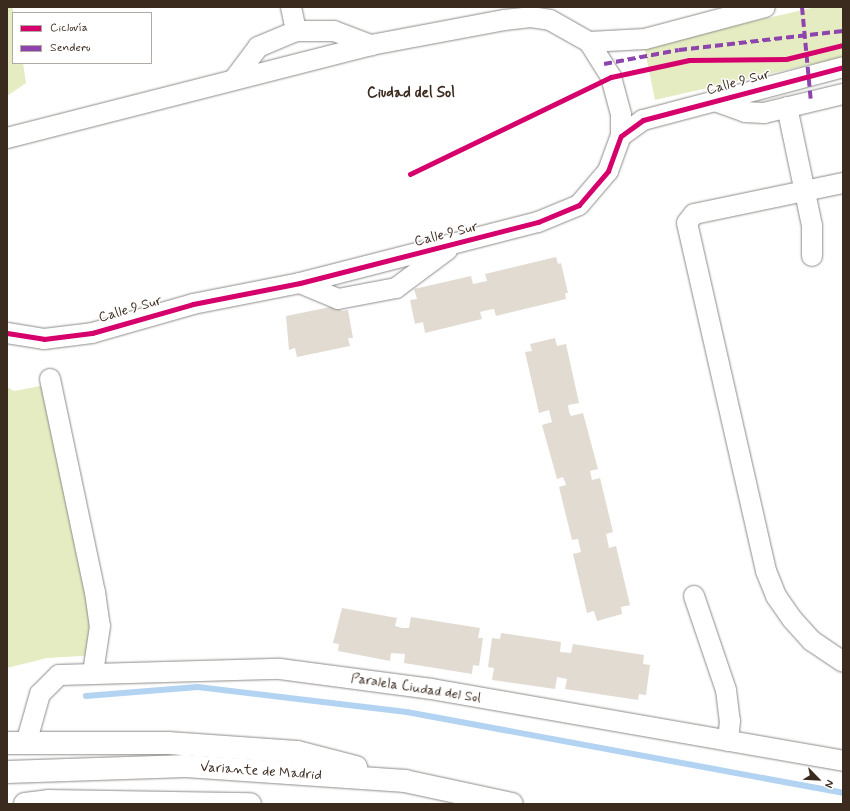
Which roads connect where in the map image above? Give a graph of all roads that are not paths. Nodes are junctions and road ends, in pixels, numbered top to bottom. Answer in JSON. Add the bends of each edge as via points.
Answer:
{"nodes":[{"id":1,"x":291,"y":7,"type":"edge"},
{"id":2,"x":765,"y":7,"type":"edge"},
{"id":3,"x":720,"y":13,"type":"edge"},
{"id":4,"x":296,"y":31,"type":"junction"},
{"id":5,"x":589,"y":42,"type":"junction"},
{"id":6,"x":371,"y":45,"type":"junction"},
{"id":7,"x":843,"y":67,"type":"edge"},
{"id":8,"x":235,"y":78,"type":"junction"},
{"id":9,"x":843,"y":94,"type":"edge"},
{"id":10,"x":718,"y":102,"type":"junction"},
{"id":11,"x":788,"y":107,"type":"junction"},
{"id":12,"x":621,"y":136,"type":"junction"},
{"id":13,"x":7,"y":138,"type":"edge"},
{"id":14,"x":843,"y":183,"type":"edge"},
{"id":15,"x":805,"y":192,"type":"junction"},
{"id":16,"x":453,"y":245,"type":"junction"},
{"id":17,"x":812,"y":256,"type":"dead end"},
{"id":18,"x":300,"y":283,"type":"junction"},
{"id":19,"x":7,"y":333,"type":"edge"},
{"id":20,"x":50,"y":378,"type":"dead end"},
{"id":21,"x":694,"y":596,"type":"dead end"},
{"id":22,"x":843,"y":662,"type":"edge"},
{"id":23,"x":93,"y":673,"type":"junction"},
{"id":24,"x":728,"y":741,"type":"junction"},
{"id":25,"x":17,"y":742,"type":"edge"},
{"id":26,"x":843,"y":761,"type":"edge"},
{"id":27,"x":7,"y":772,"type":"edge"},
{"id":28,"x":405,"y":780,"type":"junction"},
{"id":29,"x":25,"y":804,"type":"edge"},
{"id":30,"x":250,"y":804,"type":"edge"},
{"id":31,"x":512,"y":804,"type":"edge"}],
"edges":[{"from":1,"to":4,"type":"street"},
{"from":2,"to":3,"type":"street"},
{"from":3,"to":5,"type":"street","via":[[645,39]]},
{"from":4,"to":6,"type":"street","via":[[334,31]]},
{"from":4,"to":8,"type":"street","via":[[258,46]]},
{"from":5,"to":6,"type":"street","via":[[550,20],[531,17]]},
{"from":5,"to":12,"type":"street","via":[[611,77],[621,114]]},
{"from":6,"to":8,"type":"street"},
{"from":7,"to":10,"type":"street","name":"Calle 9 Sur"},
{"from":8,"to":13,"type":"street"},
{"from":9,"to":11,"type":"street"},
{"from":10,"to":11,"type":"street","via":[[745,112],[764,113]]},
{"from":10,"to":12,"type":"street","name":"Calle 9 Sur","via":[[643,120]]},
{"from":11,"to":15,"type":"street"},
{"from":12,"to":16,"type":"street","name":"Calle 9 Sur","via":[[608,171],[579,205],[538,222]]},
{"from":14,"to":15,"type":"street"},
{"from":15,"to":17,"type":"street","via":[[812,226]]},
{"from":15,"to":22,"type":"street","via":[[694,214],[687,223],[766,571],[776,596],[792,619],[812,641]]},
{"from":16,"to":18,"type":"street","name":"Calle 9 Sur"},
{"from":16,"to":18,"type":"street","via":[[396,288],[338,299]]},
{"from":18,"to":19,"type":"street","name":"Calle 9 Sur","via":[[193,304],[92,333],[44,339]]},
{"from":20,"to":23,"type":"street","via":[[96,592],[100,626]]},
{"from":21,"to":24,"type":"street","via":[[726,690],[730,721]]},
{"from":23,"to":24,"type":"street","name":"Paralela Ciudad del Sol","via":[[280,669],[432,689]]},
{"from":23,"to":25,"type":"street","name":"Paralela Ciudad del Sol","via":[[58,675],[48,683]]},
{"from":24,"to":26,"type":"street","name":"Paralela Ciudad del Sol"},
{"from":25,"to":28,"type":"main road","via":[[168,743],[297,752]]},
{"from":27,"to":28,"type":"main road","name":"Variante de Madrid","via":[[186,766]]},
{"from":28,"to":31,"type":"main road","name":"Variante de Madrid"},
{"from":29,"to":30,"type":"main road","via":[[48,800]]}]}
